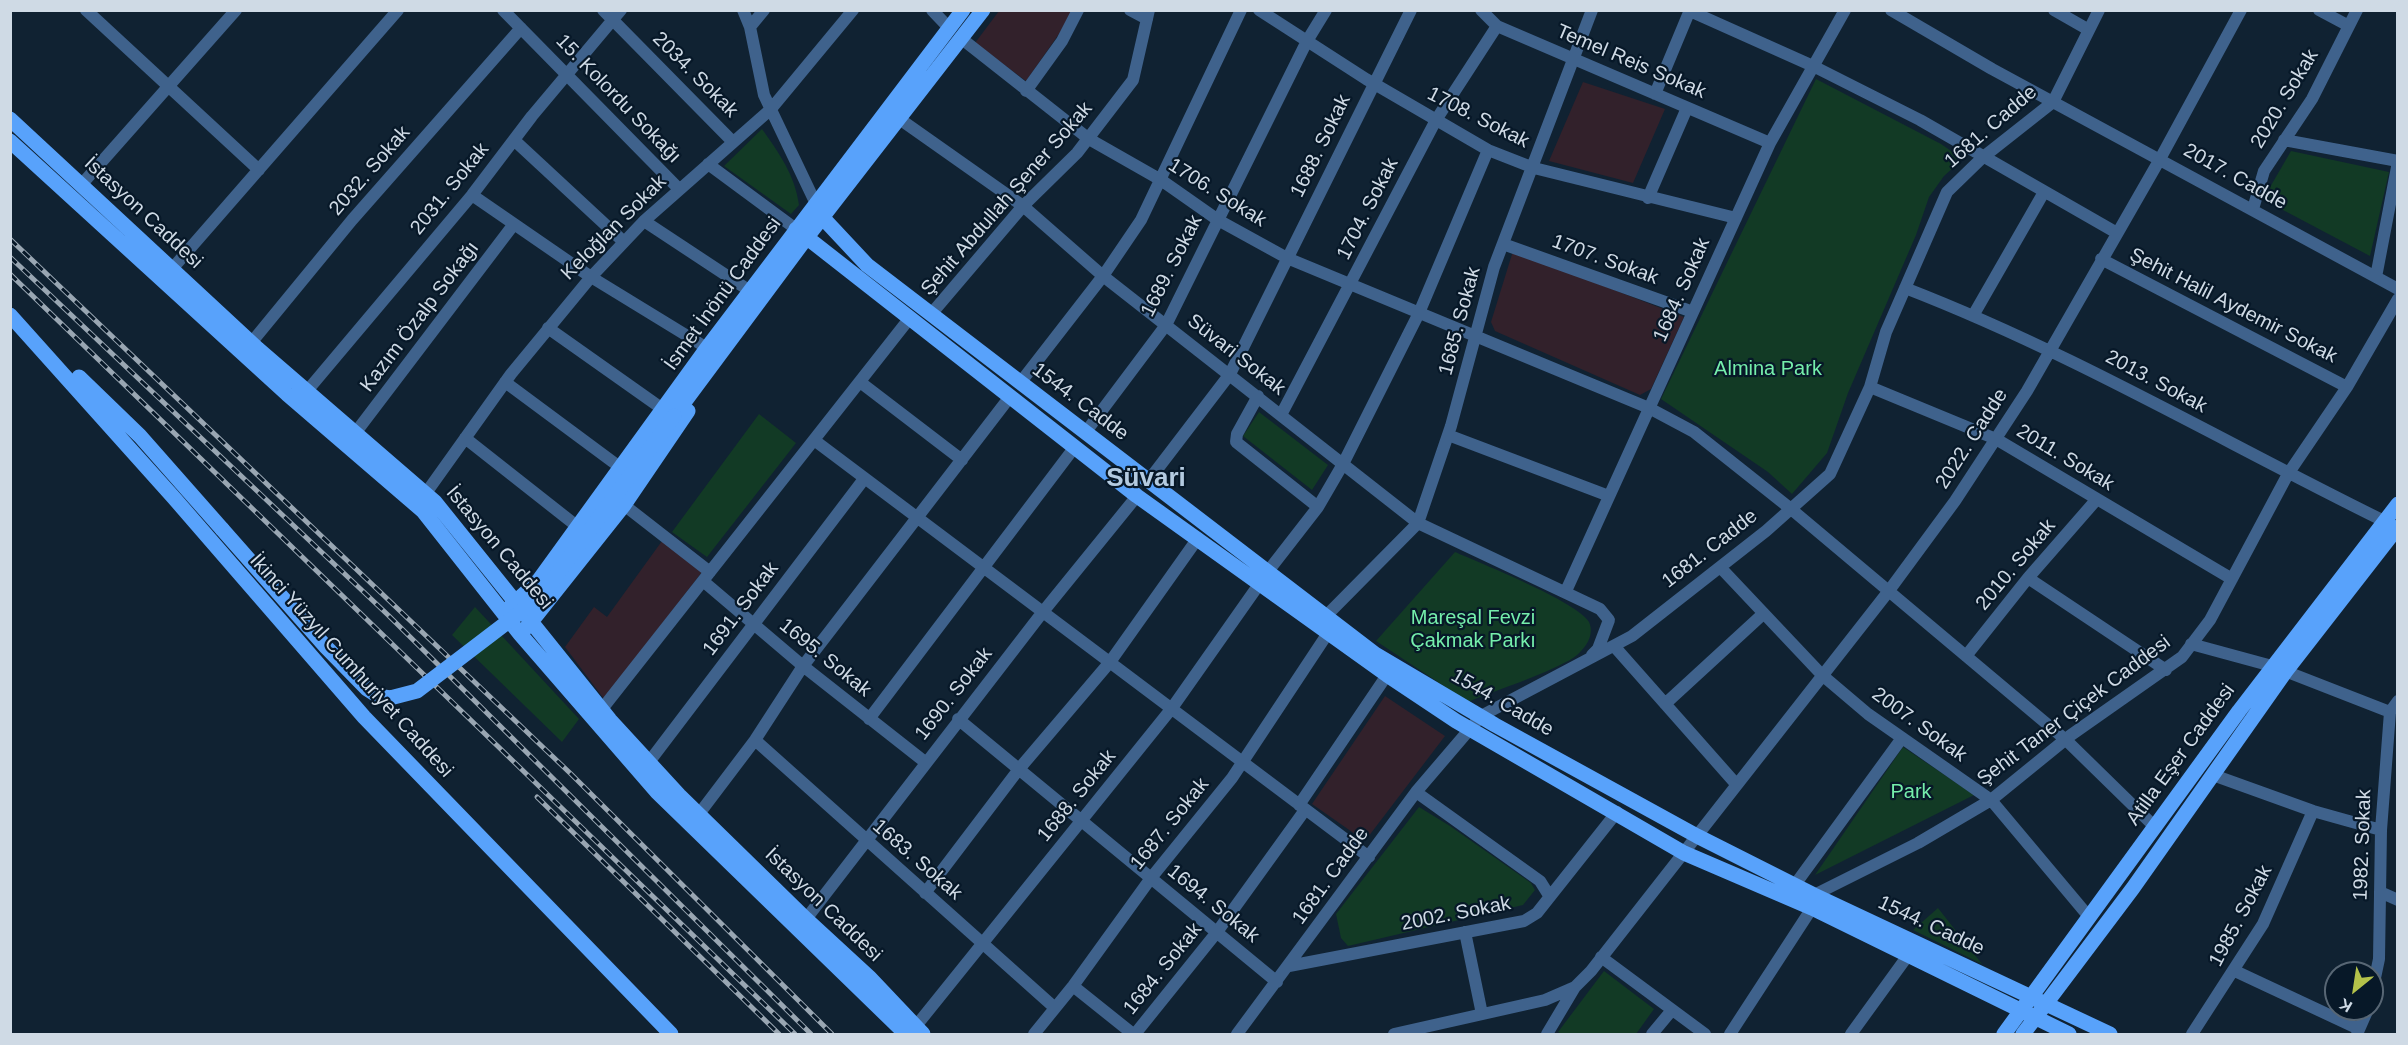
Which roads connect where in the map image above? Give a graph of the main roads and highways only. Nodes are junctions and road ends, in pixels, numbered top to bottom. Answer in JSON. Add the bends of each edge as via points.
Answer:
{"nodes":[{"id":1,"x":963,"y":10,"type":"edge"},
{"id":2,"x":984,"y":10,"type":"edge"},
{"id":3,"x":10,"y":119,"type":"edge"},
{"id":4,"x":10,"y":141,"type":"edge"},
{"id":5,"x":816,"y":204,"type":"junction"},
{"id":6,"x":823,"y":218,"type":"junction"},
{"id":7,"x":802,"y":233,"type":"junction"},
{"id":8,"x":10,"y":315,"type":"edge"},
{"id":9,"x":33,"y":338,"type":"junction"},
{"id":10,"x":710,"y":368,"type":"junction"},
{"id":11,"x":669,"y":413,"type":"junction"},
{"id":12,"x":2397,"y":504,"type":"edge"},
{"id":13,"x":2393,"y":528,"type":"edge"},
{"id":14,"x":1264,"y":576,"type":"junction"},
{"id":15,"x":517,"y":602,"type":"junction"},
{"id":16,"x":503,"y":613,"type":"junction"},
{"id":17,"x":533,"y":622,"type":"junction"},
{"id":18,"x":520,"y":634,"type":"junction"},
{"id":19,"x":2279,"y":669,"type":"junction"},
{"id":20,"x":1813,"y":902,"type":"junction"},
{"id":21,"x":2033,"y":997,"type":"junction"},
{"id":22,"x":2048,"y":1005,"type":"junction"},
{"id":23,"x":2022,"y":1011,"type":"junction"},
{"id":24,"x":2037,"y":1019,"type":"junction"},
{"id":25,"x":915,"y":1032,"type":"edge"},
{"id":26,"x":671,"y":1035,"type":"edge"},
{"id":27,"x":2004,"y":1035,"type":"edge"},
{"id":28,"x":2024,"y":1035,"type":"edge"},
{"id":29,"x":2069,"y":1035,"type":"edge"},
{"id":30,"x":2110,"y":1035,"type":"edge"}],
"edges":[{"from":1,"to":5,"type":"main road","name":"İsmet İnönü Caddesi"},
{"from":2,"to":6,"type":"main road"},
{"from":3,"to":15,"type":"main road","name":"İstasyon Caddesi","via":[[251,343],[426,493]]},
{"from":4,"to":16,"type":"main road","name":"İstasyon Caddesi","via":[[423,511]]},
{"from":5,"to":6,"type":"main road","name":"1544. Cadde"},
{"from":5,"to":7,"type":"main road","name":"İsmet İnönü Caddesi"},
{"from":6,"to":7,"type":"main road"},
{"from":6,"to":14,"type":"main road","name":"1544. Cadde","via":[[867,265],[1149,480]]},
{"from":7,"to":10,"type":"main road","name":"İsmet İnönü Caddesi"},
{"from":7,"to":11,"type":"main road","name":"İsmet İnönü Caddesi","via":[[750,291],[707,348]]},
{"from":7,"to":14,"type":"main road","name":"1544. Cadde","via":[[1137,496],[1198,538]]},
{"from":8,"to":9,"type":"main road","name":"İkinci Yüzyıl Cumhuriyet Caddesi"},
{"from":9,"to":11,"type":"main road","bridge":true,"via":[[108,404],[362,685],[384,698],[417,691],[547,588]]},
{"from":9,"to":26,"type":"main road","name":"İkinci Yüzyıl Cumhuriyet Caddesi","via":[[364,717]]},
{"from":10,"to":11,"type":"main road","name":"İsmet İnönü Caddesi"},
{"from":10,"to":17,"type":"main road","name":"İsmet İnönü Caddesi","via":[[696,399],[624,505]]},
{"from":11,"to":15,"type":"main road","name":"İsmet İnönü Caddesi","via":[[621,468],[539,580]]},
{"from":12,"to":13,"type":"main road","name":"Atilla Eşer Caddesi"},
{"from":13,"to":19,"type":"main road","name":"Atilla Eşer Caddesi"},
{"from":14,"to":20,"type":"main road","name":"1544. Cadde","via":[[1327,615],[1375,654],[1697,836],[1794,886]]},
{"from":14,"to":20,"type":"main road","name":"1544. Cadde","via":[[1328,633],[1470,729],[1684,853]]},
{"from":15,"to":16,"type":"main road","name":"İsmet İnönü Caddesi"},
{"from":15,"to":17,"type":"main road","name":"İstasyon Caddesi"},
{"from":16,"to":18,"type":"main road","name":"İstasyon Caddesi"},
{"from":17,"to":18,"type":"main road","name":"İsmet İnönü Caddesi"},
{"from":17,"to":25,"type":"main road","name":"İstasyon Caddesi","via":[[649,762],[806,920],[869,977]]},
{"from":18,"to":25,"type":"main road","name":"İstasyon Caddesi","via":[[657,792]]},
{"from":19,"to":21,"type":"main road","name":"Atilla Eşer Caddesi","via":[[2155,827]]},
{"from":19,"to":22,"type":"main road","name":"Atilla Eşer Caddesi","via":[[2213,775]]},
{"from":20,"to":21,"type":"main road","name":"1544. Cadde"},
{"from":20,"to":23,"type":"main road","name":"1544. Cadde"},
{"from":21,"to":22,"type":"main road","name":"1544. Cadde"},
{"from":21,"to":23,"type":"main road","name":"Atilla Eşer Caddesi"},
{"from":22,"to":24,"type":"main road","name":"Atilla Eşer Caddesi"},
{"from":22,"to":30,"type":"main road","name":"1544. Cadde"},
{"from":23,"to":24,"type":"main road","name":"1544. Cadde"},
{"from":23,"to":27,"type":"main road","name":"Atilla Eşer Caddesi"},
{"from":24,"to":28,"type":"main road","name":"Atilla Eşer Caddesi"},
{"from":24,"to":29,"type":"main road","name":"1544. Cadde"}]}
